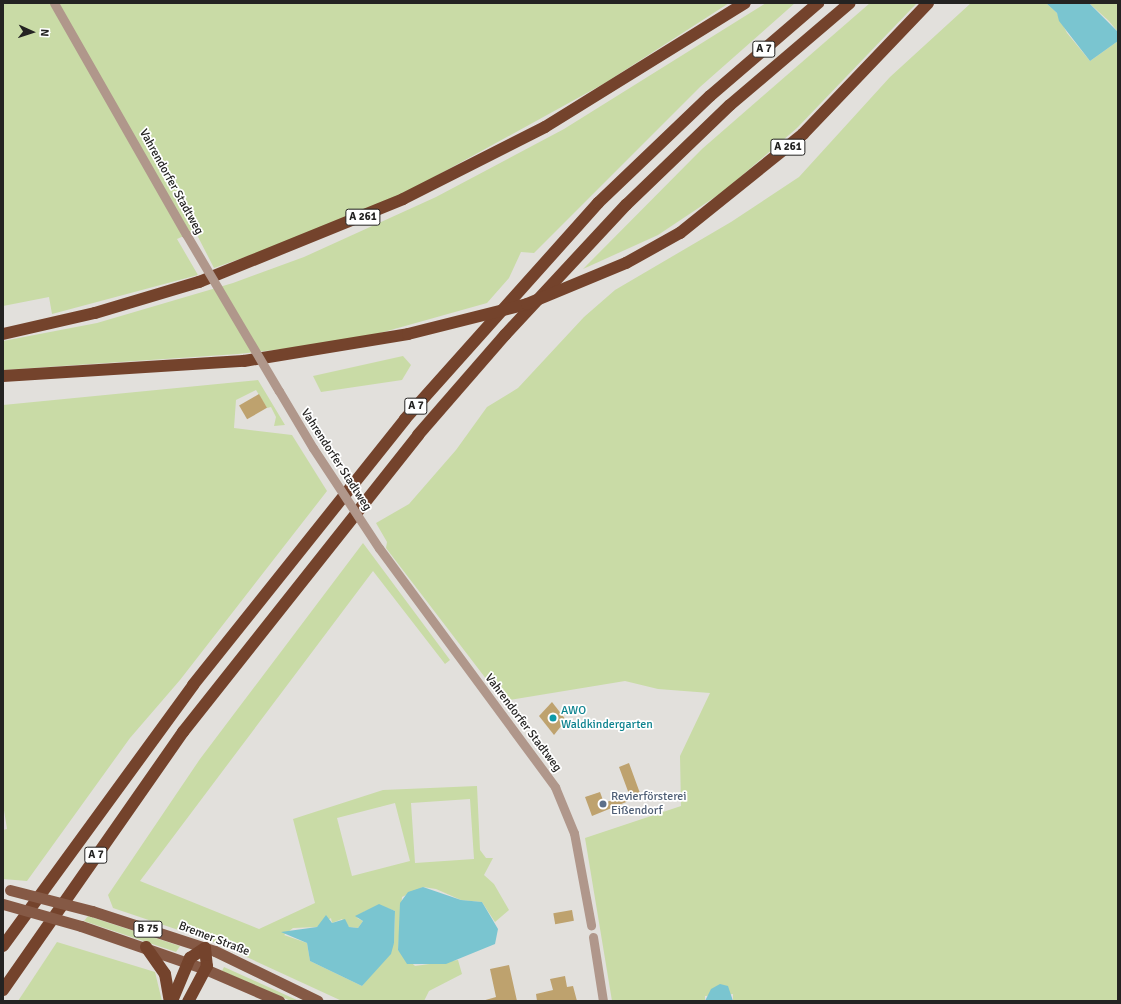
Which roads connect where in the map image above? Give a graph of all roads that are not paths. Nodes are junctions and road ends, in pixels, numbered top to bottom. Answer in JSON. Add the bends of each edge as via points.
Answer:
{"nodes":[{"id":1,"x":54,"y":3,"type":"edge"},
{"id":2,"x":745,"y":3,"type":"edge"},
{"id":3,"x":818,"y":3,"type":"edge"},
{"id":4,"x":850,"y":3,"type":"edge"},
{"id":5,"x":928,"y":3,"type":"edge"},
{"id":6,"x":3,"y":334,"type":"edge"},
{"id":7,"x":3,"y":376,"type":"edge"},
{"id":8,"x":6,"y":889,"type":"edge"},
{"id":9,"x":3,"y":904,"type":"edge"},
{"id":10,"x":591,"y":925,"type":"dead end"},
{"id":11,"x":593,"y":937,"type":"dead end"},
{"id":12,"x":3,"y":946,"type":"edge"},
{"id":13,"x":146,"y":947,"type":"junction"},
{"id":14,"x":205,"y":948,"type":"junction"},
{"id":15,"x":188,"y":963,"type":"junction"},
{"id":16,"x":205,"y":969,"type":"junction"},
{"id":17,"x":10,"y":978,"type":"junction"},
{"id":18,"x":3,"y":990,"type":"edge"},
{"id":19,"x":3,"y":994,"type":"edge"},
{"id":20,"x":171,"y":1001,"type":"edge"},
{"id":21,"x":188,"y":1001,"type":"edge"},
{"id":22,"x":279,"y":1001,"type":"edge"},
{"id":23,"x":318,"y":1001,"type":"edge"},
{"id":24,"x":603,"y":1001,"type":"edge"}],
"edges":[{"from":1,"to":10,"type":"street","name":"Vahrendorfer Stadtweg","bridge":true,"via":[[186,234],[313,448],[379,548],[555,787],[574,833]]},
{"from":2,"to":6,"type":"highway","number":"A 261","via":[[545,127],[403,199],[199,282],[75,318]]},
{"from":3,"to":12,"type":"highway","number":"A 7","via":[[710,96],[598,203],[405,419],[174,709]]},
{"from":4,"to":17,"type":"highway","number":"A 7","via":[[730,105],[632,200],[556,278],[423,429],[308,569],[183,732]]},
{"from":5,"to":7,"type":"highway","number":"A 261","bridge":true,"via":[[803,134],[686,229],[626,263],[527,304],[408,334],[244,361]]},
{"from":8,"to":14,"type":"main road","name":"Bremer Straße","number":"B 75","bridge":true,"via":[[92,911]]},
{"from":9,"to":13,"type":"main road","number":"B 75","bridge":true},
{"from":11,"to":24,"type":"street"},
{"from":13,"to":15,"type":"main road","number":"B 75"},
{"from":13,"to":20,"type":"highway","via":[[165,974]]},
{"from":14,"to":15,"type":"highway","via":[[194,953]]},
{"from":14,"to":16,"type":"highway"},
{"from":14,"to":23,"type":"main road","name":"Bremer Straße","number":"B 75"},
{"from":15,"to":16,"type":"main road","number":"B 75"},
{"from":15,"to":20,"type":"highway"},
{"from":16,"to":21,"type":"highway"},
{"from":16,"to":22,"type":"main road","number":"B 75"},
{"from":17,"to":18,"type":"highway","number":"A 7"},
{"from":17,"to":19,"type":"highway"}]}
